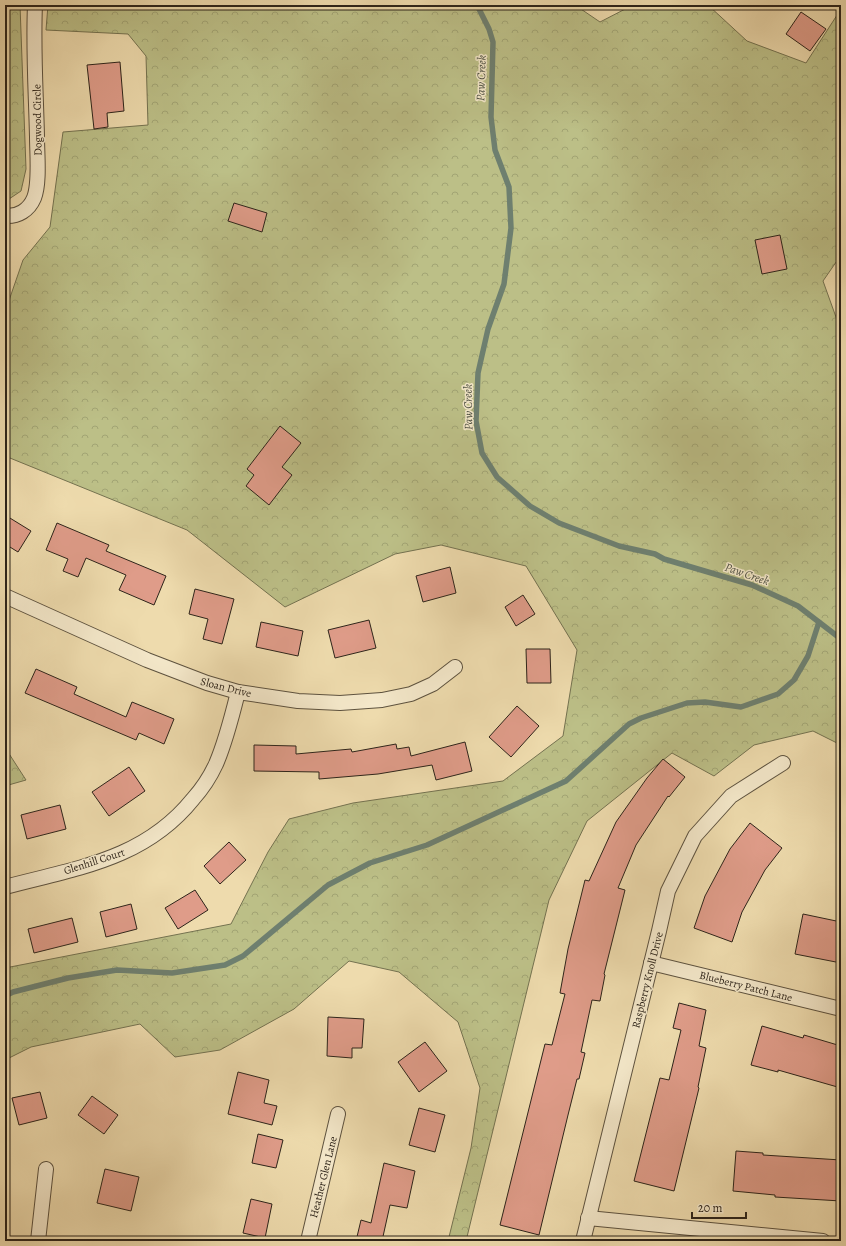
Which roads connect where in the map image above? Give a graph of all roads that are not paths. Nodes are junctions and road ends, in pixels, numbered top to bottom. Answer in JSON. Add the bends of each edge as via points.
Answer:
{"nodes":[{"id":1,"x":35,"y":5,"type":"edge"},
{"id":2,"x":5,"y":216,"type":"edge"},
{"id":3,"x":5,"y":596,"type":"edge"},
{"id":4,"x":455,"y":667,"type":"dead end"},
{"id":5,"x":238,"y":692,"type":"junction"},
{"id":6,"x":783,"y":763,"type":"dead end"},
{"id":7,"x":5,"y":887,"type":"edge"},
{"id":8,"x":651,"y":962,"type":"junction"},
{"id":9,"x":841,"y":1009,"type":"edge"},
{"id":10,"x":338,"y":1114,"type":"dead end"},
{"id":11,"x":46,"y":1169,"type":"dead end"},
{"id":12,"x":588,"y":1218,"type":"junction"},
{"id":13,"x":38,"y":1241,"type":"edge"},
{"id":14,"x":308,"y":1241,"type":"edge"},
{"id":15,"x":583,"y":1241,"type":"edge"},
{"id":16,"x":823,"y":1241,"type":"edge"}],
"edges":[{"from":1,"to":2,"type":"street","name":"Dogwood Circle","via":[[38,164],[36,192],[28,208],[20,214]]},
{"from":3,"to":5,"type":"street","name":"Sloan Drive","via":[[147,660]]},
{"from":4,"to":5,"type":"street","name":"Sloan Drive","via":[[433,684],[411,694],[382,700],[340,703],[298,701]]},
{"from":5,"to":7,"type":"street","name":"Glenhill Court","via":[[227,734],[215,765],[202,789],[171,824],[134,848],[114,857]]},
{"from":6,"to":8,"type":"street","name":"Raspberry Knoll Drive","via":[[731,796],[695,836],[668,890]]},
{"from":8,"to":9,"type":"street","name":"Blueberry Patch Lane"},
{"from":8,"to":12,"type":"street","name":"Raspberry Knoll Drive"},
{"from":10,"to":14,"type":"street","name":"Heather Glen Lane"},
{"from":11,"to":13,"type":"street"},
{"from":12,"to":15,"type":"street","name":"Raspberry Knoll Drive"},
{"from":12,"to":16,"type":"street"}]}
